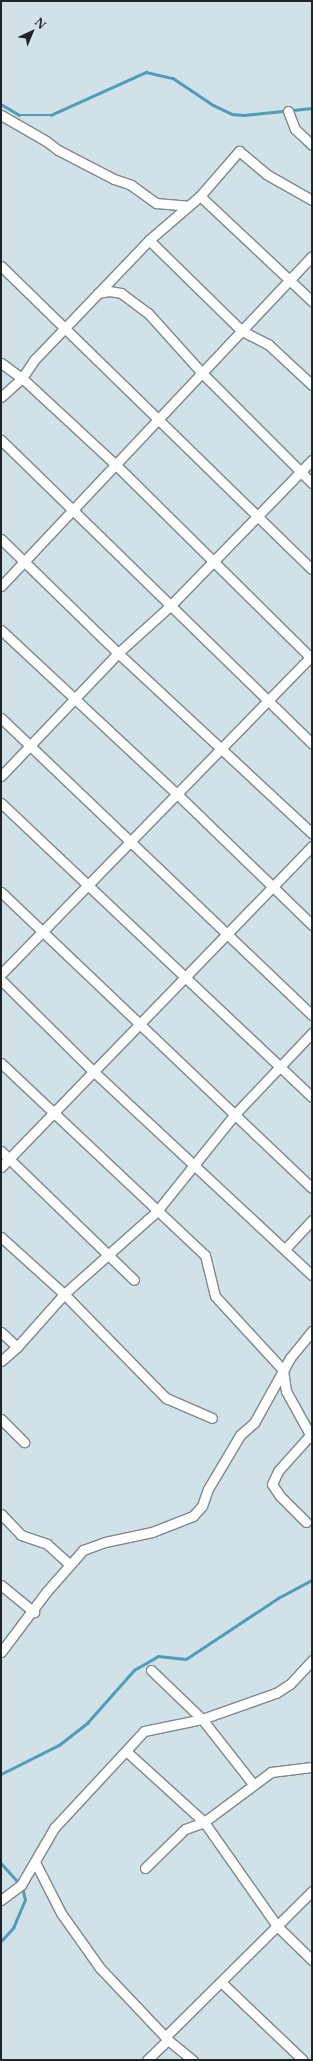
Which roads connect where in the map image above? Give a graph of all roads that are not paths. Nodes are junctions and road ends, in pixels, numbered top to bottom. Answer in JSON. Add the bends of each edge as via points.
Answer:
{"nodes":[{"id":1,"x":288,"y":111,"type":"dead end"},
{"id":2,"x":1,"y":115,"type":"edge"},
{"id":3,"x":312,"y":145,"type":"edge"},
{"id":4,"x":200,"y":196,"type":"junction"},
{"id":5,"x":312,"y":200,"type":"edge"},
{"id":6,"x":188,"y":206,"type":"junction"},
{"id":7,"x":149,"y":240,"type":"junction"},
{"id":8,"x":312,"y":256,"type":"edge"},
{"id":9,"x":1,"y":266,"type":"edge"},
{"id":10,"x":288,"y":280,"type":"junction"},
{"id":11,"x":98,"y":293,"type":"junction"},
{"id":12,"x":312,"y":301,"type":"edge"},
{"id":13,"x":64,"y":328,"type":"junction"},
{"id":14,"x":242,"y":331,"type":"junction"},
{"id":15,"x":1,"y":363,"type":"edge"},
{"id":16,"x":202,"y":373,"type":"junction"},
{"id":17,"x":22,"y":378,"type":"junction"},
{"id":18,"x":312,"y":385,"type":"edge"},
{"id":19,"x":1,"y":397,"type":"edge"},
{"id":20,"x":160,"y":418,"type":"junction"},
{"id":21,"x":1,"y":440,"type":"edge"},
{"id":22,"x":312,"y":460,"type":"edge"},
{"id":23,"x":116,"y":466,"type":"junction"},
{"id":24,"x":301,"y":473,"type":"junction"},
{"id":25,"x":312,"y":483,"type":"edge"},
{"id":26,"x":70,"y":510,"type":"junction"},
{"id":27,"x":258,"y":517,"type":"junction"},
{"id":28,"x":1,"y":539,"type":"edge"},
{"id":29,"x":24,"y":562,"type":"junction"},
{"id":30,"x":212,"y":563,"type":"junction"},
{"id":31,"x":312,"y":568,"type":"edge"},
{"id":32,"x":1,"y":586,"type":"edge"},
{"id":33,"x":170,"y":606,"type":"junction"},
{"id":34,"x":1,"y":630,"type":"edge"},
{"id":35,"x":118,"y":653,"type":"junction"},
{"id":36,"x":311,"y":657,"type":"edge"},
{"id":37,"x":74,"y":699,"type":"junction"},
{"id":38,"x":268,"y":700,"type":"junction"},
{"id":39,"x":1,"y":718,"type":"edge"},
{"id":40,"x":312,"y":744,"type":"edge"},
{"id":41,"x":30,"y":746,"type":"junction"},
{"id":42,"x":221,"y":747,"type":"junction"},
{"id":43,"x":1,"y":776,"type":"edge"},
{"id":44,"x":176,"y":793,"type":"junction"},
{"id":45,"x":1,"y":803,"type":"edge"},
{"id":46,"x":312,"y":833,"type":"edge"},
{"id":47,"x":130,"y":840,"type":"junction"},
{"id":48,"x":312,"y":846,"type":"edge"},
{"id":49,"x":86,"y":886,"type":"junction"},
{"id":50,"x":271,"y":888,"type":"junction"},
{"id":51,"x":1,"y":892,"type":"edge"},
{"id":52,"x":312,"y":925,"type":"edge"},
{"id":53,"x":42,"y":931,"type":"junction"},
{"id":54,"x":226,"y":934,"type":"junction"},
{"id":55,"x":1,"y":974,"type":"edge"},
{"id":56,"x":185,"y":978,"type":"junction"},
{"id":57,"x":1,"y":980,"type":"edge"},
{"id":58,"x":312,"y":1014,"type":"edge"},
{"id":59,"x":140,"y":1023,"type":"junction"},
{"id":60,"x":312,"y":1033,"type":"edge"},
{"id":61,"x":1,"y":1063,"type":"edge"},
{"id":62,"x":280,"y":1066,"type":"junction"},
{"id":63,"x":94,"y":1071,"type":"junction"},
{"id":64,"x":312,"y":1096,"type":"edge"},
{"id":65,"x":53,"y":1112,"type":"junction"},
{"id":66,"x":235,"y":1114,"type":"junction"},
{"id":67,"x":1,"y":1151,"type":"edge"},
{"id":68,"x":9,"y":1159,"type":"junction"},
{"id":69,"x":193,"y":1165,"type":"junction"},
{"id":70,"x":1,"y":1167,"type":"edge"},
{"id":71,"x":312,"y":1188,"type":"edge"},
{"id":72,"x":157,"y":1211,"type":"junction"},
{"id":73,"x":312,"y":1220,"type":"edge"},
{"id":74,"x":1,"y":1237,"type":"edge"},
{"id":75,"x":285,"y":1249,"type":"junction"},
{"id":76,"x":109,"y":1254,"type":"junction"},
{"id":77,"x":312,"y":1275,"type":"edge"},
{"id":78,"x":134,"y":1280,"type":"dead end"},
{"id":79,"x":64,"y":1294,"type":"junction"},
{"id":80,"x":312,"y":1331,"type":"edge"},
{"id":81,"x":1,"y":1332,"type":"edge"},
{"id":82,"x":17,"y":1347,"type":"junction"},
{"id":83,"x":1,"y":1361,"type":"edge"},
{"id":84,"x":283,"y":1370,"type":"junction"},
{"id":85,"x":212,"y":1418,"type":"dead end"},
{"id":86,"x":1,"y":1419,"type":"edge"},
{"id":87,"x":311,"y":1435,"type":"edge"},
{"id":88,"x":24,"y":1442,"type":"dead end"},
{"id":89,"x":1,"y":1514,"type":"edge"},
{"id":90,"x":306,"y":1522,"type":"dead end"},
{"id":91,"x":69,"y":1564,"type":"junction"},
{"id":92,"x":1,"y":1585,"type":"edge"},
{"id":93,"x":34,"y":1612,"type":"junction"},
{"id":94,"x":1,"y":1652,"type":"edge"},
{"id":95,"x":312,"y":1660,"type":"edge"},
{"id":96,"x":151,"y":1670,"type":"dead end"},
{"id":97,"x":202,"y":1719,"type":"junction"},
{"id":98,"x":126,"y":1752,"type":"junction"},
{"id":99,"x":312,"y":1767,"type":"edge"},
{"id":100,"x":253,"y":1784,"type":"junction"},
{"id":101,"x":204,"y":1822,"type":"junction"},
{"id":102,"x":35,"y":1862,"type":"junction"},
{"id":103,"x":145,"y":1868,"type":"dead end"},
{"id":104,"x":312,"y":1891,"type":"edge"},
{"id":105,"x":1,"y":1900,"type":"edge"},
{"id":106,"x":277,"y":1926,"type":"junction"},
{"id":107,"x":312,"y":1960,"type":"edge"},
{"id":108,"x":221,"y":1982,"type":"junction"},
{"id":109,"x":167,"y":2038,"type":"junction"},
{"id":110,"x":147,"y":2060,"type":"edge"},
{"id":111,"x":193,"y":2060,"type":"edge"},
{"id":112,"x":303,"y":2060,"type":"edge"}],
"edges":[{"from":1,"to":3,"type":"street","via":[[295,129]]},
{"from":2,"to":6,"type":"street","via":[[58,150],[131,185],[156,203]]},
{"from":4,"to":5,"type":"street","via":[[239,151],[266,174]]},
{"from":4,"to":6,"type":"street"},
{"from":4,"to":10,"type":"street"},
{"from":6,"to":7,"type":"street"},
{"from":7,"to":11,"type":"street"},
{"from":7,"to":14,"type":"street"},
{"from":8,"to":10,"type":"street"},
{"from":9,"to":13,"type":"street"},
{"from":10,"to":12,"type":"street"},
{"from":10,"to":14,"type":"street"},
{"from":11,"to":13,"type":"street"},
{"from":11,"to":16,"type":"street","via":[[121,293],[148,313]]},
{"from":13,"to":17,"type":"street","via":[[35,359]]},
{"from":13,"to":20,"type":"street"},
{"from":14,"to":16,"type":"street"},
{"from":14,"to":18,"type":"street","via":[[269,345]]},
{"from":15,"to":17,"type":"street"},
{"from":16,"to":20,"type":"street"},
{"from":16,"to":24,"type":"street"},
{"from":17,"to":19,"type":"street"},
{"from":17,"to":23,"type":"street"},
{"from":20,"to":23,"type":"street"},
{"from":20,"to":27,"type":"street"},
{"from":21,"to":26,"type":"street"},
{"from":22,"to":24,"type":"street"},
{"from":23,"to":26,"type":"street"},
{"from":23,"to":30,"type":"street"},
{"from":24,"to":25,"type":"street"},
{"from":24,"to":27,"type":"street"},
{"from":26,"to":29,"type":"street"},
{"from":26,"to":33,"type":"street"},
{"from":27,"to":30,"type":"street"},
{"from":27,"to":31,"type":"street"},
{"from":28,"to":29,"type":"street"},
{"from":29,"to":32,"type":"street"},
{"from":29,"to":35,"type":"street"},
{"from":30,"to":33,"type":"street"},
{"from":30,"to":36,"type":"street"},
{"from":33,"to":35,"type":"street"},
{"from":33,"to":38,"type":"street"},
{"from":34,"to":37,"type":"street"},
{"from":35,"to":37,"type":"street"},
{"from":35,"to":42,"type":"street"},
{"from":36,"to":38,"type":"street"},
{"from":37,"to":41,"type":"street"},
{"from":37,"to":44,"type":"street"},
{"from":38,"to":40,"type":"street"},
{"from":38,"to":42,"type":"street"},
{"from":39,"to":41,"type":"street"},
{"from":41,"to":43,"type":"street"},
{"from":41,"to":47,"type":"street"},
{"from":42,"to":44,"type":"street"},
{"from":42,"to":46,"type":"street"},
{"from":44,"to":47,"type":"street"},
{"from":44,"to":50,"type":"street"},
{"from":45,"to":49,"type":"street"},
{"from":47,"to":49,"type":"street"},
{"from":47,"to":54,"type":"street"},
{"from":48,"to":50,"type":"street"},
{"from":49,"to":53,"type":"street"},
{"from":49,"to":56,"type":"street"},
{"from":50,"to":52,"type":"street"},
{"from":50,"to":54,"type":"street"},
{"from":51,"to":53,"type":"street"},
{"from":53,"to":55,"type":"street"},
{"from":53,"to":59,"type":"street"},
{"from":54,"to":56,"type":"street"},
{"from":54,"to":58,"type":"street"},
{"from":56,"to":59,"type":"street"},
{"from":56,"to":62,"type":"street"},
{"from":57,"to":63,"type":"street"},
{"from":59,"to":63,"type":"street"},
{"from":59,"to":66,"type":"street"},
{"from":60,"to":62,"type":"street"},
{"from":61,"to":65,"type":"street"},
{"from":62,"to":64,"type":"street"},
{"from":62,"to":66,"type":"street"},
{"from":63,"to":65,"type":"street"},
{"from":63,"to":69,"type":"street"},
{"from":65,"to":68,"type":"street"},
{"from":65,"to":72,"type":"street"},
{"from":66,"to":69,"type":"street"},
{"from":66,"to":71,"type":"street"},
{"from":67,"to":68,"type":"street"},
{"from":68,"to":70,"type":"street"},
{"from":68,"to":76,"type":"street"},
{"from":69,"to":72,"type":"street"},
{"from":69,"to":75,"type":"street","via":[[262,1225]]},
{"from":72,"to":76,"type":"street"},
{"from":72,"to":84,"type":"street","via":[[205,1255],[215,1296]]},
{"from":73,"to":75,"type":"street"},
{"from":74,"to":79,"type":"street"},
{"from":75,"to":77,"type":"street"},
{"from":76,"to":78,"type":"street"},
{"from":76,"to":79,"type":"street"},
{"from":79,"to":82,"type":"street"},
{"from":79,"to":85,"type":"street","via":[[166,1398]]},
{"from":80,"to":84,"type":"street"},
{"from":81,"to":82,"type":"street"},
{"from":82,"to":83,"type":"street"},
{"from":84,"to":87,"type":"street","via":[[286,1390]]},
{"from":84,"to":91,"type":"street","via":[[254,1423],[240,1435],[208,1489],[202,1506],[193,1516],[152,1532],[105,1542],[83,1550]]},
{"from":86,"to":88,"type":"street"},
{"from":87,"to":90,"type":"street","via":[[278,1471],[272,1484],[280,1496]]},
{"from":89,"to":91,"type":"street","via":[[21,1535],[47,1544]]},
{"from":91,"to":93,"type":"street"},
{"from":92,"to":93,"type":"street"},
{"from":93,"to":94,"type":"street"},
{"from":95,"to":97,"type":"street","via":[[290,1684],[276,1693]]},
{"from":96,"to":97,"type":"street"},
{"from":97,"to":98,"type":"street","via":[[144,1731]]},
{"from":97,"to":100,"type":"street"},
{"from":98,"to":101,"type":"street"},
{"from":98,"to":102,"type":"street","via":[[54,1828]]},
{"from":99,"to":100,"type":"street","via":[[271,1772]]},
{"from":100,"to":101,"type":"street"},
{"from":101,"to":103,"type":"street","via":[[185,1828]]},
{"from":101,"to":106,"type":"street"},
{"from":102,"to":105,"type":"street","via":[[21,1885]]},
{"from":102,"to":109,"type":"street","via":[[61,1913],[78,1939],[100,1968]]},
{"from":104,"to":106,"type":"street"},
{"from":106,"to":107,"type":"street"},
{"from":106,"to":108,"type":"street"},
{"from":108,"to":109,"type":"street"},
{"from":108,"to":112,"type":"street"},
{"from":109,"to":110,"type":"street"},
{"from":109,"to":111,"type":"street"}]}
